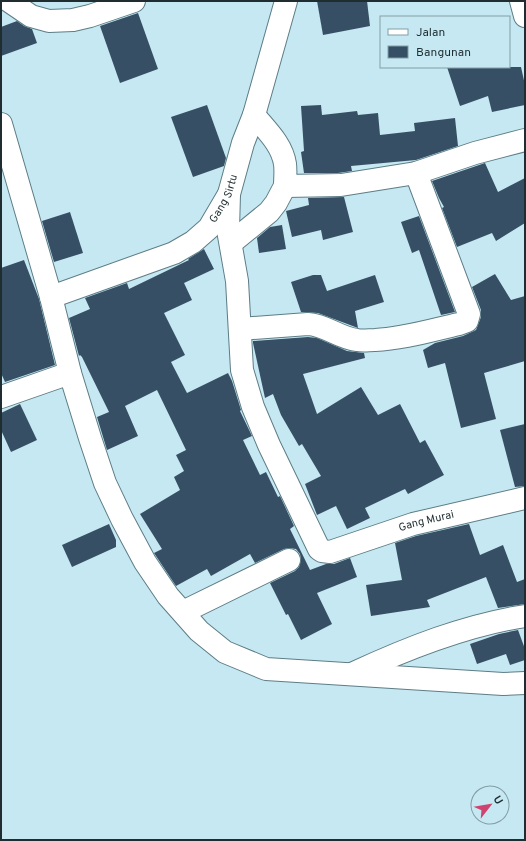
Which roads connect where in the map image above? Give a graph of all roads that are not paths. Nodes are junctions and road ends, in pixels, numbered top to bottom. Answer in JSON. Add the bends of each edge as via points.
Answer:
{"nodes":[{"id":1,"x":9,"y":1,"type":"edge"},
{"id":2,"x":134,"y":1,"type":"edge"},
{"id":3,"x":286,"y":1,"type":"edge"},
{"id":4,"x":521,"y":1,"type":"edge"},
{"id":5,"x":525,"y":16,"type":"edge"},
{"id":6,"x":254,"y":115,"type":"junction"},
{"id":7,"x":1,"y":124,"type":"edge"},
{"id":8,"x":525,"y":140,"type":"edge"},
{"id":9,"x":416,"y":173,"type":"junction"},
{"id":10,"x":285,"y":186,"type":"junction"},
{"id":11,"x":229,"y":194,"type":"junction"},
{"id":12,"x":231,"y":243,"type":"junction"},
{"id":13,"x":51,"y":297,"type":"junction"},
{"id":14,"x":240,"y":329,"type":"junction"},
{"id":15,"x":70,"y":373,"type":"junction"},
{"id":16,"x":1,"y":397,"type":"edge"},
{"id":17,"x":525,"y":498,"type":"edge"},
{"id":18,"x":289,"y":560,"type":"dead end"},
{"id":19,"x":183,"y":612,"type":"junction"},
{"id":20,"x":525,"y":616,"type":"edge"},
{"id":21,"x":350,"y":674,"type":"junction"},
{"id":22,"x":525,"y":684,"type":"edge"}],
"edges":[{"from":1,"to":2,"type":"street","via":[[31,16],[49,21],[73,20]]},
{"from":3,"to":6,"type":"street","name":"Gang Sirtu"},
{"from":4,"to":5,"type":"street"},
{"from":6,"to":10,"type":"street","via":[[280,149],[285,165]]},
{"from":6,"to":11,"type":"street","name":"Gang Sirtu"},
{"from":7,"to":13,"type":"street"},
{"from":8,"to":9,"type":"street","via":[[475,153]]},
{"from":9,"to":10,"type":"street","via":[[341,185]]},
{"from":9,"to":14,"type":"street","via":[[469,314],[467,321],[388,339],[358,341],[317,324]]},
{"from":10,"to":12,"type":"street","via":[[269,212]]},
{"from":11,"to":12,"type":"street","via":[[228,230]]},
{"from":11,"to":13,"type":"street","name":"Gang Sirtu","via":[[209,228],[193,242],[174,253]]},
{"from":12,"to":14,"type":"street","via":[[237,281]]},
{"from":13,"to":15,"type":"street"},
{"from":14,"to":17,"type":"street","name":"Gang Murai","via":[[242,370],[253,407],[322,551],[330,552],[414,524]]},
{"from":15,"to":16,"type":"street"},
{"from":15,"to":19,"type":"street","via":[[105,483],[122,519],[145,562],[168,596]]},
{"from":18,"to":19,"type":"street"},
{"from":19,"to":21,"type":"street","via":[[199,632],[226,652],[266,669]]},
{"from":20,"to":21,"type":"street","via":[[452,634],[400,652]]},
{"from":21,"to":22,"type":"street"}]}
